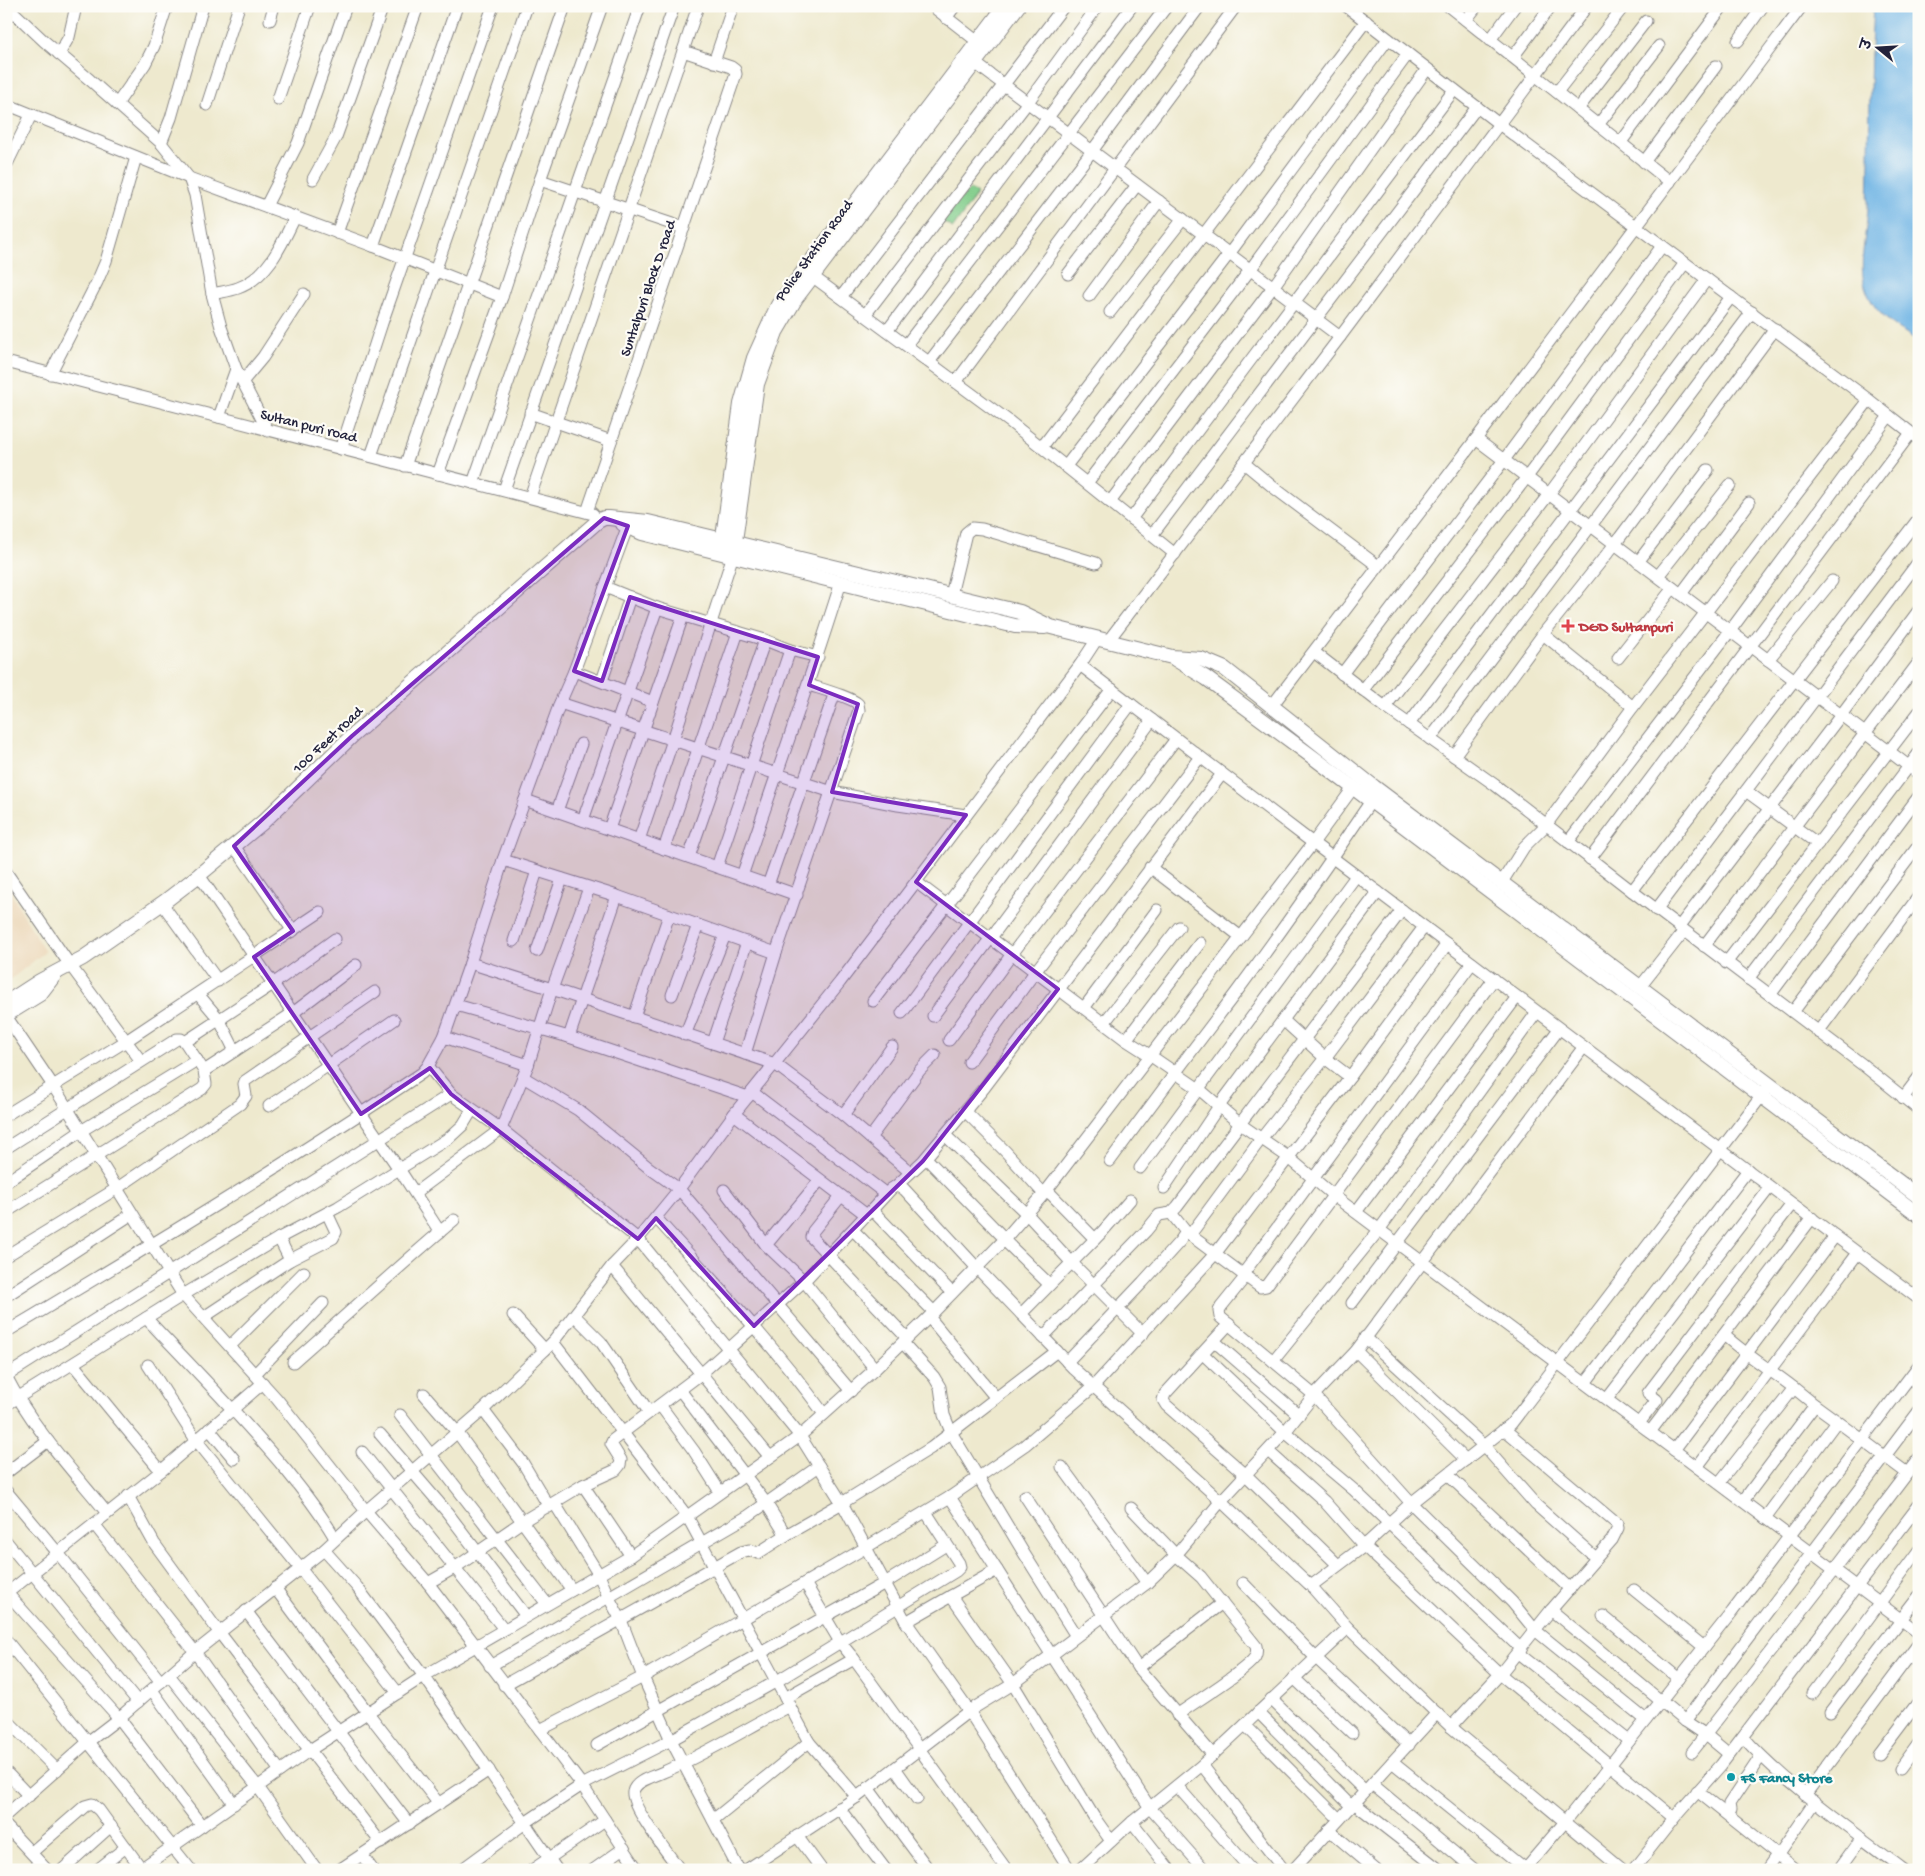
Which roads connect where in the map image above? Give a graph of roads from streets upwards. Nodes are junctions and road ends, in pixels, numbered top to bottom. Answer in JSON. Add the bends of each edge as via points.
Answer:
{"nodes":[{"id":1,"x":7,"y":6,"type":"edge"},
{"id":2,"x":76,"y":6,"type":"edge"},
{"id":3,"x":167,"y":6,"type":"edge"},
{"id":4,"x":203,"y":6,"type":"edge"},
{"id":5,"x":239,"y":6,"type":"edge"},
{"id":6,"x":274,"y":6,"type":"edge"},
{"id":7,"x":310,"y":6,"type":"edge"},
{"id":8,"x":346,"y":6,"type":"edge"},
{"id":9,"x":383,"y":6,"type":"edge"},
{"id":10,"x":418,"y":6,"type":"edge"},
{"id":11,"x":457,"y":6,"type":"edge"},
{"id":12,"x":493,"y":6,"type":"edge"},
{"id":13,"x":527,"y":6,"type":"edge"},
{"id":14,"x":565,"y":6,"type":"edge"},
{"id":15,"x":602,"y":6,"type":"edge"},
{"id":16,"x":640,"y":6,"type":"edge"},
{"id":17,"x":674,"y":6,"type":"edge"},
{"id":18,"x":698,"y":6,"type":"edge"},
{"id":19,"x":733,"y":6,"type":"edge"},
{"id":20,"x":932,"y":6,"type":"edge"},
{"id":21,"x":955,"y":6,"type":"edge"},
{"id":22,"x":1005,"y":6,"type":"edge"},
{"id":23,"x":1018,"y":6,"type":"edge"},
{"id":24,"x":1064,"y":6,"type":"edge"},
{"id":25,"x":1098,"y":6,"type":"edge"},
{"id":26,"x":1132,"y":6,"type":"edge"},
{"id":27,"x":1167,"y":6,"type":"edge"},
{"id":28,"x":1200,"y":6,"type":"edge"},
{"id":29,"x":1236,"y":6,"type":"edge"},
{"id":30,"x":1346,"y":6,"type":"edge"},
{"id":31,"x":1448,"y":6,"type":"edge"},
{"id":32,"x":1477,"y":6,"type":"edge"},
{"id":33,"x":1515,"y":6,"type":"edge"},
{"id":34,"x":1551,"y":6,"type":"edge"},
{"id":35,"x":1587,"y":6,"type":"edge"},
{"id":36,"x":1624,"y":6,"type":"edge"},
{"id":37,"x":1723,"y":6,"type":"edge"},
{"id":38,"x":1763,"y":6,"type":"edge"},
{"id":39,"x":1802,"y":6,"type":"edge"},
{"id":40,"x":946,"y":18,"type":"junction"},
{"id":41,"x":270,"y":20,"type":"dead end"},
{"id":42,"x":1466,"y":20,"type":"junction"},
{"id":43,"x":1366,"y":21,"type":"junction"},
{"id":44,"x":1646,"y":21,"type":"dead end"},
{"id":45,"x":1388,"y":39,"type":"junction"},
{"id":46,"x":1490,"y":40,"type":"junction"},
{"id":47,"x":978,"y":42,"type":"junction"},
{"id":48,"x":1738,"y":42,"type":"dead end"},
{"id":49,"x":1658,"y":46,"type":"dead end"},
{"id":50,"x":683,"y":51,"type":"junction"},
{"id":51,"x":58,"y":54,"type":"junction"},
{"id":52,"x":1408,"y":54,"type":"junction"},
{"id":53,"x":1513,"y":57,"type":"junction"},
{"id":54,"x":714,"y":62,"type":"junction"},
{"id":55,"x":975,"y":63,"type":"junction"},
{"id":56,"x":1716,"y":66,"type":"dead end"},
{"id":57,"x":1427,"y":69,"type":"junction"},
{"id":58,"x":1535,"y":75,"type":"junction"},
{"id":59,"x":1004,"y":85,"type":"junction"},
{"id":60,"x":1454,"y":90,"type":"junction"},
{"id":61,"x":1557,"y":92,"type":"junction"},
{"id":62,"x":278,"y":99,"type":"dead end"},
{"id":63,"x":1028,"y":102,"type":"junction"},
{"id":64,"x":6,"y":104,"type":"edge"},
{"id":65,"x":118,"y":104,"type":"junction"},
{"id":66,"x":207,"y":105,"type":"dead end"},
{"id":67,"x":1477,"y":107,"type":"junction"},
{"id":68,"x":1578,"y":109,"type":"junction"},
{"id":69,"x":31,"y":115,"type":"junction"},
{"id":70,"x":1049,"y":118,"type":"junction"},
{"id":71,"x":1500,"y":124,"type":"junction"},
{"id":72,"x":1598,"y":125,"type":"junction"},
{"id":73,"x":1070,"y":134,"type":"junction"},
{"id":74,"x":1621,"y":142,"type":"junction"},
{"id":75,"x":161,"y":143,"type":"junction"},
{"id":76,"x":1092,"y":151,"type":"junction"},
{"id":77,"x":136,"y":157,"type":"junction"},
{"id":78,"x":1644,"y":162,"type":"junction"},
{"id":79,"x":6,"y":166,"type":"edge"},
{"id":80,"x":1115,"y":168,"type":"junction"},
{"id":81,"x":189,"y":178,"type":"junction"},
{"id":82,"x":313,"y":179,"type":"dead end"},
{"id":83,"x":540,"y":180,"type":"junction"},
{"id":84,"x":1670,"y":182,"type":"junction"},
{"id":85,"x":1137,"y":185,"type":"junction"},
{"id":86,"x":575,"y":191,"type":"junction"},
{"id":87,"x":1159,"y":201,"type":"junction"},
{"id":88,"x":606,"y":202,"type":"junction"},
{"id":89,"x":266,"y":206,"type":"junction"},
{"id":90,"x":630,"y":210,"type":"junction"},
{"id":91,"x":295,"y":217,"type":"junction"},
{"id":92,"x":1183,"y":219,"type":"junction"},
{"id":93,"x":1636,"y":226,"type":"junction"},
{"id":94,"x":684,"y":228,"type":"junction"},
{"id":95,"x":337,"y":233,"type":"junction"},
{"id":96,"x":1204,"y":235,"type":"junction"},
{"id":97,"x":373,"y":246,"type":"junction"},
{"id":98,"x":1662,"y":246,"type":"junction"},
{"id":99,"x":1229,"y":254,"type":"junction"},
{"id":100,"x":405,"y":259,"type":"junction"},
{"id":101,"x":1686,"y":263,"type":"junction"},
{"id":102,"x":1250,"y":270,"type":"junction"},
{"id":103,"x":435,"y":271,"type":"junction"},
{"id":104,"x":1068,"y":274,"type":"dead end"},
{"id":105,"x":812,"y":276,"type":"junction"},
{"id":106,"x":1707,"y":279,"type":"junction"},
{"id":107,"x":468,"y":284,"type":"junction"},
{"id":108,"x":1273,"y":287,"type":"junction"},
{"id":109,"x":212,"y":294,"type":"junction"},
{"id":110,"x":304,"y":294,"type":"dead end"},
{"id":111,"x":1089,"y":296,"type":"dead end"},
{"id":112,"x":502,"y":297,"type":"junction"},
{"id":113,"x":841,"y":297,"type":"junction"},
{"id":114,"x":1731,"y":297,"type":"junction"},
{"id":115,"x":1293,"y":302,"type":"junction"},
{"id":116,"x":1110,"y":312,"type":"dead end"},
{"id":117,"x":1752,"y":312,"type":"junction"},
{"id":118,"x":865,"y":315,"type":"junction"},
{"id":119,"x":1316,"y":320,"type":"junction"},
{"id":120,"x":1775,"y":329,"type":"junction"},
{"id":121,"x":887,"y":331,"type":"junction"},
{"id":122,"x":1340,"y":337,"type":"junction"},
{"id":123,"x":906,"y":345,"type":"junction"},
{"id":124,"x":6,"y":362,"type":"edge"},
{"id":125,"x":929,"y":362,"type":"junction"},
{"id":126,"x":236,"y":369,"type":"junction"},
{"id":127,"x":50,"y":374,"type":"junction"},
{"id":128,"x":243,"y":381,"type":"junction"},
{"id":129,"x":956,"y":382,"type":"junction"},
{"id":130,"x":1869,"y":400,"type":"junction"},
{"id":131,"x":530,"y":413,"type":"junction"},
{"id":132,"x":1889,"y":416,"type":"junction"},
{"id":133,"x":219,"y":418,"type":"junction"},
{"id":134,"x":556,"y":422,"type":"junction"},
{"id":135,"x":268,"y":430,"type":"junction"},
{"id":136,"x":1915,"y":436,"type":"edge"},
{"id":137,"x":1476,"y":439,"type":"junction"},
{"id":138,"x":611,"y":441,"type":"junction"},
{"id":139,"x":1042,"y":447,"type":"junction"},
{"id":140,"x":341,"y":449,"type":"junction"},
{"id":141,"x":371,"y":456,"type":"junction"},
{"id":142,"x":1504,"y":460,"type":"junction"},
{"id":143,"x":1244,"y":463,"type":"junction"},
{"id":144,"x":405,"y":466,"type":"junction"},
{"id":145,"x":1066,"y":466,"type":"junction"},
{"id":146,"x":1708,"y":470,"type":"dead end"},
{"id":147,"x":438,"y":474,"type":"junction"},
{"id":148,"x":1527,"y":477,"type":"junction"},
{"id":149,"x":473,"y":483,"type":"junction"},
{"id":150,"x":1087,"y":483,"type":"junction"},
{"id":151,"x":1730,"y":485,"type":"dead end"},
{"id":152,"x":504,"y":490,"type":"junction"},
{"id":153,"x":1549,"y":494,"type":"junction"},
{"id":154,"x":530,"y":497,"type":"junction"},
{"id":155,"x":1110,"y":502,"type":"junction"},
{"id":156,"x":1748,"y":503,"type":"dead end"},
{"id":157,"x":1570,"y":510,"type":"junction"},
{"id":158,"x":587,"y":512,"type":"junction"},
{"id":159,"x":606,"y":518,"type":"junction"},
{"id":160,"x":1919,"y":518,"type":"edge"},
{"id":161,"x":1131,"y":519,"type":"junction"},
{"id":162,"x":629,"y":523,"type":"junction"},
{"id":163,"x":1591,"y":526,"type":"junction"},
{"id":164,"x":1152,"y":535,"type":"junction"},
{"id":165,"x":1615,"y":544,"type":"junction"},
{"id":166,"x":728,"y":548,"type":"junction"},
{"id":167,"x":1175,"y":554,"type":"junction"},
{"id":168,"x":1919,"y":561,"type":"edge"},
{"id":169,"x":1638,"y":562,"type":"junction"},
{"id":170,"x":1096,"y":563,"type":"dead end"},
{"id":171,"x":1378,"y":566,"type":"junction"},
{"id":172,"x":1658,"y":576,"type":"junction"},
{"id":173,"x":1832,"y":581,"type":"dead end"},
{"id":174,"x":841,"y":582,"type":"junction"},
{"id":175,"x":605,"y":587,"type":"junction"},
{"id":176,"x":1677,"y":591,"type":"junction"},
{"id":177,"x":951,"y":596,"type":"junction"},
{"id":178,"x":630,"y":597,"type":"junction"},
{"id":179,"x":657,"y":608,"type":"junction"},
{"id":180,"x":1919,"y":610,"type":"edge"},
{"id":181,"x":1706,"y":613,"type":"junction"},
{"id":182,"x":683,"y":616,"type":"junction"},
{"id":183,"x":711,"y":625,"type":"junction"},
{"id":184,"x":1051,"y":627,"type":"junction"},
{"id":185,"x":1730,"y":631,"type":"junction"},
{"id":186,"x":738,"y":632,"type":"junction"},
{"id":187,"x":1543,"y":634,"type":"junction"},
{"id":188,"x":765,"y":640,"type":"junction"},
{"id":189,"x":1102,"y":640,"type":"junction"},
{"id":190,"x":1751,"y":647,"type":"junction"},
{"id":191,"x":790,"y":650,"type":"junction"},
{"id":192,"x":1314,"y":652,"type":"junction"},
{"id":193,"x":818,"y":657,"type":"junction"},
{"id":194,"x":1172,"y":657,"type":"junction"},
{"id":195,"x":1618,"y":658,"type":"dead end"},
{"id":196,"x":1768,"y":660,"type":"junction"},
{"id":197,"x":1919,"y":662,"type":"edge"},
{"id":198,"x":1080,"y":665,"type":"junction"},
{"id":199,"x":574,"y":671,"type":"junction"},
{"id":200,"x":1342,"y":674,"type":"junction"},
{"id":201,"x":1795,"y":680,"type":"junction"},
{"id":202,"x":602,"y":681,"type":"junction"},
{"id":203,"x":809,"y":684,"type":"junction"},
{"id":204,"x":1112,"y":689,"type":"junction"},
{"id":205,"x":1363,"y":690,"type":"junction"},
{"id":206,"x":628,"y":692,"type":"junction"},
{"id":207,"x":834,"y":695,"type":"junction"},
{"id":208,"x":1817,"y":697,"type":"junction"},
{"id":209,"x":653,"y":702,"type":"junction"},
{"id":210,"x":560,"y":703,"type":"junction"},
{"id":211,"x":1131,"y":704,"type":"junction"},
{"id":212,"x":1271,"y":706,"type":"junction"},
{"id":213,"x":1385,"y":707,"type":"junction"},
{"id":214,"x":1633,"y":707,"type":"junction"},
{"id":215,"x":1919,"y":712,"type":"edge"},
{"id":216,"x":1841,"y":716,"type":"junction"},
{"id":217,"x":1152,"y":720,"type":"junction"},
{"id":218,"x":618,"y":722,"type":"junction"},
{"id":219,"x":1410,"y":724,"type":"junction"},
{"id":220,"x":643,"y":730,"type":"junction"},
{"id":221,"x":1865,"y":734,"type":"junction"},
{"id":222,"x":1176,"y":739,"type":"junction"},
{"id":223,"x":1430,"y":739,"type":"junction"},
{"id":224,"x":673,"y":740,"type":"junction"},
{"id":225,"x":580,"y":744,"type":"dead end"},
{"id":226,"x":698,"y":748,"type":"junction"},
{"id":227,"x":1889,"y":752,"type":"junction"},
{"id":228,"x":1919,"y":753,"type":"edge"},
{"id":229,"x":1454,"y":756,"type":"junction"},
{"id":230,"x":724,"y":757,"type":"junction"},
{"id":231,"x":1200,"y":757,"type":"junction"},
{"id":232,"x":752,"y":766,"type":"junction"},
{"id":233,"x":1909,"y":767,"type":"junction"},
{"id":234,"x":776,"y":774,"type":"junction"},
{"id":235,"x":1222,"y":774,"type":"junction"},
{"id":236,"x":1919,"y":774,"type":"edge"},
{"id":237,"x":803,"y":782,"type":"junction"},
{"id":238,"x":1353,"y":788,"type":"junction"},
{"id":239,"x":1746,"y":791,"type":"junction"},
{"id":240,"x":832,"y":792,"type":"junction"},
{"id":241,"x":1919,"y":796,"type":"edge"},
{"id":242,"x":524,"y":800,"type":"junction"},
{"id":243,"x":1371,"y":801,"type":"junction"},
{"id":244,"x":1770,"y":808,"type":"junction"},
{"id":245,"x":557,"y":811,"type":"junction"},
{"id":246,"x":966,"y":816,"type":"junction"},
{"id":247,"x":583,"y":820,"type":"junction"},
{"id":248,"x":1546,"y":825,"type":"junction"},
{"id":249,"x":1794,"y":827,"type":"junction"},
{"id":250,"x":609,"y":829,"type":"junction"},
{"id":251,"x":639,"y":840,"type":"junction"},
{"id":252,"x":1568,"y":842,"type":"junction"},
{"id":253,"x":1313,"y":844,"type":"junction"},
{"id":254,"x":1818,"y":844,"type":"junction"},
{"id":255,"x":1919,"y":845,"type":"edge"},
{"id":256,"x":234,"y":846,"type":"junction"},
{"id":257,"x":664,"y":848,"type":"junction"},
{"id":258,"x":689,"y":857,"type":"junction"},
{"id":259,"x":1332,"y":858,"type":"junction"},
{"id":260,"x":1590,"y":859,"type":"junction"},
{"id":261,"x":503,"y":860,"type":"junction"},
{"id":262,"x":717,"y":867,"type":"junction"},
{"id":263,"x":1150,"y":867,"type":"junction"},
{"id":264,"x":537,"y":871,"type":"junction"},
{"id":265,"x":6,"y":872,"type":"edge"},
{"id":266,"x":199,"y":875,"type":"junction"},
{"id":267,"x":742,"y":876,"type":"junction"},
{"id":268,"x":1356,"y":876,"type":"junction"},
{"id":269,"x":562,"y":879,"type":"junction"},
{"id":270,"x":916,"y":882,"type":"junction"},
{"id":271,"x":1502,"y":882,"type":"junction"},
{"id":272,"x":768,"y":885,"type":"junction"},
{"id":273,"x":589,"y":888,"type":"junction"},
{"id":274,"x":1632,"y":891,"type":"junction"},
{"id":275,"x":1378,"y":892,"type":"junction"},
{"id":276,"x":797,"y":895,"type":"junction"},
{"id":277,"x":617,"y":896,"type":"junction"},
{"id":278,"x":1919,"y":896,"type":"edge"},
{"id":279,"x":164,"y":902,"type":"junction"},
{"id":280,"x":946,"y":905,"type":"junction"},
{"id":281,"x":1157,"y":910,"type":"dead end"},
{"id":282,"x":1402,"y":910,"type":"junction"},
{"id":283,"x":1656,"y":910,"type":"junction"},
{"id":284,"x":320,"y":912,"type":"dead end"},
{"id":285,"x":669,"y":915,"type":"junction"},
{"id":286,"x":969,"y":922,"type":"junction"},
{"id":287,"x":698,"y":925,"type":"junction"},
{"id":288,"x":1424,"y":926,"type":"junction"},
{"id":289,"x":1179,"y":927,"type":"dead end"},
{"id":290,"x":1682,"y":929,"type":"junction"},
{"id":291,"x":293,"y":930,"type":"junction"},
{"id":292,"x":725,"y":935,"type":"junction"},
{"id":293,"x":1241,"y":937,"type":"junction"},
{"id":294,"x":989,"y":938,"type":"junction"},
{"id":295,"x":336,"y":939,"type":"dead end"},
{"id":296,"x":514,"y":941,"type":"dead end"},
{"id":297,"x":747,"y":942,"type":"junction"},
{"id":298,"x":1200,"y":943,"type":"dead end"},
{"id":299,"x":1447,"y":944,"type":"junction"},
{"id":300,"x":1704,"y":946,"type":"junction"},
{"id":301,"x":537,"y":951,"type":"dead end"},
{"id":302,"x":776,"y":953,"type":"junction"},
{"id":303,"x":1012,"y":954,"type":"junction"},
{"id":304,"x":254,"y":957,"type":"junction"},
{"id":305,"x":1726,"y":962,"type":"junction"},
{"id":306,"x":470,"y":963,"type":"junction"},
{"id":307,"x":1472,"y":963,"type":"junction"},
{"id":308,"x":70,"y":965,"type":"junction"},
{"id":309,"x":356,"y":966,"type":"dead end"},
{"id":310,"x":1035,"y":972,"type":"junction"},
{"id":311,"x":57,"y":973,"type":"junction"},
{"id":312,"x":1494,"y":979,"type":"junction"},
{"id":313,"x":1748,"y":979,"type":"junction"},
{"id":314,"x":218,"y":981,"type":"junction"},
{"id":315,"x":273,"y":984,"type":"junction"},
{"id":316,"x":1640,"y":987,"type":"junction"},
{"id":317,"x":552,"y":989,"type":"junction"},
{"id":318,"x":1058,"y":989,"type":"junction"},
{"id":319,"x":375,"y":992,"type":"dead end"},
{"id":320,"x":198,"y":994,"type":"junction"},
{"id":321,"x":672,"y":994,"type":"dead end"},
{"id":322,"x":1770,"y":995,"type":"junction"},
{"id":323,"x":1517,"y":997,"type":"junction"},
{"id":324,"x":583,"y":1000,"type":"junction"},
{"id":325,"x":873,"y":1001,"type":"dead end"},
{"id":326,"x":6,"y":1003,"type":"edge"},
{"id":327,"x":456,"y":1005,"type":"junction"},
{"id":328,"x":1084,"y":1008,"type":"junction"},
{"id":329,"x":293,"y":1012,"type":"junction"},
{"id":330,"x":1537,"y":1012,"type":"junction"},
{"id":331,"x":1793,"y":1012,"type":"junction"},
{"id":332,"x":902,"y":1013,"type":"dead end"},
{"id":333,"x":6,"y":1016,"type":"edge"},
{"id":334,"x":933,"y":1016,"type":"dead end"},
{"id":335,"x":634,"y":1018,"type":"junction"},
{"id":336,"x":218,"y":1019,"type":"junction"},
{"id":337,"x":394,"y":1020,"type":"dead end"},
{"id":338,"x":1283,"y":1020,"type":"junction"},
{"id":339,"x":1104,"y":1024,"type":"junction"},
{"id":340,"x":1559,"y":1029,"type":"junction"},
{"id":341,"x":540,"y":1030,"type":"junction"},
{"id":342,"x":1818,"y":1032,"type":"junction"},
{"id":343,"x":685,"y":1034,"type":"junction"},
{"id":344,"x":309,"y":1037,"type":"junction"},
{"id":345,"x":444,"y":1037,"type":"junction"},
{"id":346,"x":570,"y":1037,"type":"junction"},
{"id":347,"x":949,"y":1040,"type":"dead end"},
{"id":348,"x":1126,"y":1040,"type":"junction"},
{"id":349,"x":1304,"y":1040,"type":"junction"},
{"id":350,"x":126,"y":1042,"type":"junction"},
{"id":351,"x":185,"y":1042,"type":"junction"},
{"id":352,"x":712,"y":1043,"type":"junction"},
{"id":353,"x":892,"y":1047,"type":"dead end"},
{"id":354,"x":1583,"y":1048,"type":"junction"},
{"id":355,"x":235,"y":1050,"type":"junction"},
{"id":356,"x":745,"y":1054,"type":"junction"},
{"id":357,"x":935,"y":1056,"type":"dead end"},
{"id":358,"x":1151,"y":1056,"type":"junction"},
{"id":359,"x":1325,"y":1058,"type":"junction"},
{"id":360,"x":197,"y":1060,"type":"junction"},
{"id":361,"x":141,"y":1061,"type":"junction"},
{"id":362,"x":969,"y":1062,"type":"dead end"},
{"id":363,"x":328,"y":1064,"type":"junction"},
{"id":364,"x":775,"y":1064,"type":"junction"},
{"id":365,"x":528,"y":1065,"type":"junction"},
{"id":366,"x":428,"y":1066,"type":"junction"},
{"id":367,"x":204,"y":1071,"type":"junction"},
{"id":368,"x":1174,"y":1072,"type":"junction"},
{"id":369,"x":523,"y":1077,"type":"junction"},
{"id":370,"x":1350,"y":1077,"type":"junction"},
{"id":371,"x":1919,"y":1077,"type":"edge"},
{"id":372,"x":54,"y":1087,"type":"junction"},
{"id":373,"x":1198,"y":1090,"type":"junction"},
{"id":374,"x":1766,"y":1090,"type":"junction"},
{"id":375,"x":451,"y":1094,"type":"junction"},
{"id":376,"x":750,"y":1094,"type":"junction"},
{"id":377,"x":1903,"y":1098,"type":"junction"},
{"id":378,"x":269,"y":1106,"type":"dead end"},
{"id":379,"x":1219,"y":1106,"type":"junction"},
{"id":380,"x":66,"y":1108,"type":"junction"},
{"id":381,"x":472,"y":1110,"type":"junction"},
{"id":382,"x":1919,"y":1110,"type":"edge"},
{"id":383,"x":964,"y":1111,"type":"junction"},
{"id":384,"x":361,"y":1114,"type":"junction"},
{"id":385,"x":734,"y":1114,"type":"junction"},
{"id":386,"x":6,"y":1115,"type":"edge"},
{"id":387,"x":844,"y":1115,"type":"junction"},
{"id":388,"x":1240,"y":1124,"type":"junction"},
{"id":389,"x":500,"y":1129,"type":"junction"},
{"id":390,"x":81,"y":1131,"type":"junction"},
{"id":391,"x":945,"y":1135,"type":"junction"},
{"id":392,"x":870,"y":1138,"type":"junction"},
{"id":393,"x":1260,"y":1138,"type":"junction"},
{"id":394,"x":379,"y":1141,"type":"junction"},
{"id":395,"x":6,"y":1148,"type":"edge"},
{"id":396,"x":1720,"y":1149,"type":"junction"},
{"id":397,"x":95,"y":1155,"type":"junction"},
{"id":398,"x":1288,"y":1157,"type":"junction"},
{"id":399,"x":926,"y":1158,"type":"junction"},
{"id":400,"x":1110,"y":1161,"type":"dead end"},
{"id":401,"x":1140,"y":1168,"type":"dead end"},
{"id":402,"x":399,"y":1169,"type":"junction"},
{"id":403,"x":1748,"y":1170,"type":"junction"},
{"id":404,"x":910,"y":1172,"type":"junction"},
{"id":405,"x":1313,"y":1179,"type":"junction"},
{"id":406,"x":820,"y":1180,"type":"junction"},
{"id":407,"x":6,"y":1182,"type":"edge"},
{"id":408,"x":896,"y":1186,"type":"junction"},
{"id":409,"x":1770,"y":1187,"type":"junction"},
{"id":410,"x":679,"y":1188,"type":"junction"},
{"id":411,"x":1164,"y":1188,"type":"dead end"},
{"id":412,"x":116,"y":1189,"type":"junction"},
{"id":413,"x":724,"y":1190,"type":"dead end"},
{"id":414,"x":1046,"y":1192,"type":"junction"},
{"id":415,"x":415,"y":1193,"type":"junction"},
{"id":416,"x":886,"y":1194,"type":"junction"},
{"id":417,"x":841,"y":1196,"type":"junction"},
{"id":418,"x":1334,"y":1196,"type":"junction"},
{"id":419,"x":1919,"y":1197,"type":"edge"},
{"id":420,"x":1130,"y":1200,"type":"dead end"},
{"id":421,"x":1792,"y":1204,"type":"junction"},
{"id":422,"x":6,"y":1212,"type":"edge"},
{"id":423,"x":869,"y":1212,"type":"junction"},
{"id":424,"x":1170,"y":1212,"type":"junction"},
{"id":425,"x":1356,"y":1212,"type":"junction"},
{"id":426,"x":327,"y":1213,"type":"junction"},
{"id":427,"x":132,"y":1214,"type":"junction"},
{"id":428,"x":1027,"y":1214,"type":"junction"},
{"id":429,"x":1919,"y":1215,"type":"edge"},
{"id":430,"x":656,"y":1218,"type":"junction"},
{"id":431,"x":1812,"y":1218,"type":"junction"},
{"id":432,"x":454,"y":1220,"type":"dead end"},
{"id":433,"x":853,"y":1230,"type":"junction"},
{"id":434,"x":1379,"y":1230,"type":"junction"},
{"id":435,"x":440,"y":1232,"type":"junction"},
{"id":436,"x":1188,"y":1233,"type":"junction"},
{"id":437,"x":1835,"y":1236,"type":"junction"},
{"id":438,"x":279,"y":1238,"type":"junction"},
{"id":439,"x":638,"y":1239,"type":"junction"},
{"id":440,"x":1005,"y":1239,"type":"junction"},
{"id":441,"x":1095,"y":1239,"type":"junction"},
{"id":442,"x":1398,"y":1244,"type":"junction"},
{"id":443,"x":152,"y":1245,"type":"junction"},
{"id":444,"x":766,"y":1245,"type":"junction"},
{"id":445,"x":1215,"y":1254,"type":"junction"},
{"id":446,"x":1858,"y":1254,"type":"junction"},
{"id":447,"x":829,"y":1255,"type":"junction"},
{"id":448,"x":6,"y":1256,"type":"edge"},
{"id":449,"x":290,"y":1260,"type":"junction"},
{"id":450,"x":1072,"y":1263,"type":"junction"},
{"id":451,"x":1423,"y":1263,"type":"junction"},
{"id":452,"x":612,"y":1266,"type":"junction"},
{"id":453,"x":977,"y":1268,"type":"junction"},
{"id":454,"x":169,"y":1272,"type":"junction"},
{"id":455,"x":304,"y":1272,"type":"dead end"},
{"id":456,"x":1245,"y":1275,"type":"junction"},
{"id":457,"x":804,"y":1281,"type":"junction"},
{"id":458,"x":1049,"y":1284,"type":"junction"},
{"id":459,"x":1094,"y":1285,"type":"junction"},
{"id":460,"x":952,"y":1293,"type":"junction"},
{"id":461,"x":183,"y":1295,"type":"junction"},
{"id":462,"x":6,"y":1296,"type":"edge"},
{"id":463,"x":1919,"y":1299,"type":"edge"},
{"id":464,"x":323,"y":1303,"type":"dead end"},
{"id":465,"x":1352,"y":1303,"type":"dead end"},
{"id":466,"x":777,"y":1305,"type":"junction"},
{"id":467,"x":1118,"y":1310,"type":"junction"},
{"id":468,"x":931,"y":1314,"type":"junction"},
{"id":469,"x":1021,"y":1314,"type":"junction"},
{"id":470,"x":512,"y":1315,"type":"dead end"},
{"id":471,"x":575,"y":1316,"type":"junction"},
{"id":472,"x":146,"y":1318,"type":"junction"},
{"id":473,"x":204,"y":1318,"type":"junction"},
{"id":474,"x":1229,"y":1324,"type":"junction"},
{"id":475,"x":754,"y":1326,"type":"junction"},
{"id":476,"x":6,"y":1332,"type":"edge"},
{"id":477,"x":1143,"y":1334,"type":"junction"},
{"id":478,"x":1724,"y":1335,"type":"junction"},
{"id":479,"x":1043,"y":1337,"type":"junction"},
{"id":480,"x":1365,"y":1337,"type":"junction"},
{"id":481,"x":905,"y":1340,"type":"junction"},
{"id":482,"x":1214,"y":1341,"type":"junction"},
{"id":483,"x":553,"y":1342,"type":"junction"},
{"id":484,"x":230,"y":1346,"type":"junction"},
{"id":485,"x":729,"y":1348,"type":"junction"},
{"id":486,"x":545,"y":1350,"type":"junction"},
{"id":487,"x":1057,"y":1351,"type":"junction"},
{"id":488,"x":1356,"y":1351,"type":"junction"},
{"id":489,"x":1203,"y":1354,"type":"junction"},
{"id":490,"x":1746,"y":1354,"type":"junction"},
{"id":491,"x":1273,"y":1361,"type":"junction"},
{"id":492,"x":293,"y":1362,"type":"dead end"},
{"id":493,"x":1067,"y":1362,"type":"junction"},
{"id":494,"x":1557,"y":1362,"type":"junction"},
{"id":495,"x":73,"y":1364,"type":"junction"},
{"id":496,"x":1919,"y":1364,"type":"edge"},
{"id":497,"x":148,"y":1365,"type":"dead end"},
{"id":498,"x":876,"y":1369,"type":"junction"},
{"id":499,"x":1770,"y":1369,"type":"junction"},
{"id":500,"x":255,"y":1374,"type":"junction"},
{"id":501,"x":702,"y":1374,"type":"junction"},
{"id":502,"x":6,"y":1376,"type":"edge"},
{"id":503,"x":263,"y":1383,"type":"junction"},
{"id":504,"x":1585,"y":1383,"type":"junction"},
{"id":505,"x":1093,"y":1387,"type":"junction"},
{"id":506,"x":1794,"y":1388,"type":"junction"},
{"id":507,"x":680,"y":1390,"type":"junction"},
{"id":508,"x":851,"y":1391,"type":"junction"},
{"id":509,"x":424,"y":1394,"type":"dead end"},
{"id":510,"x":1314,"y":1395,"type":"junction"},
{"id":511,"x":17,"y":1398,"type":"junction"},
{"id":512,"x":996,"y":1398,"type":"junction"},
{"id":513,"x":1607,"y":1399,"type":"junction"},
{"id":514,"x":1815,"y":1404,"type":"junction"},
{"id":515,"x":6,"y":1405,"type":"edge"},
{"id":516,"x":660,"y":1405,"type":"junction"},
{"id":517,"x":233,"y":1410,"type":"junction"},
{"id":518,"x":483,"y":1410,"type":"junction"},
{"id":519,"x":649,"y":1412,"type":"junction"},
{"id":520,"x":1919,"y":1412,"type":"edge"},
{"id":521,"x":824,"y":1414,"type":"junction"},
{"id":522,"x":400,"y":1415,"type":"dead end"},
{"id":523,"x":1299,"y":1415,"type":"junction"},
{"id":524,"x":1836,"y":1422,"type":"junction"},
{"id":525,"x":1639,"y":1423,"type":"junction"},
{"id":526,"x":209,"y":1429,"type":"junction"},
{"id":527,"x":1504,"y":1429,"type":"junction"},
{"id":528,"x":458,"y":1432,"type":"junction"},
{"id":529,"x":624,"y":1432,"type":"junction"},
{"id":530,"x":951,"y":1432,"type":"junction"},
{"id":531,"x":1285,"y":1432,"type":"junction"},
{"id":532,"x":1650,"y":1432,"type":"junction"},
{"id":533,"x":380,"y":1434,"type":"dead end"},
{"id":534,"x":800,"y":1436,"type":"junction"},
{"id":535,"x":1862,"y":1439,"type":"junction"},
{"id":536,"x":196,"y":1440,"type":"junction"},
{"id":537,"x":48,"y":1441,"type":"junction"},
{"id":538,"x":1484,"y":1446,"type":"junction"},
{"id":539,"x":1674,"y":1450,"type":"junction"},
{"id":540,"x":1268,"y":1451,"type":"junction"},
{"id":541,"x":362,"y":1452,"type":"dead end"},
{"id":542,"x":432,"y":1454,"type":"junction"},
{"id":543,"x":770,"y":1457,"type":"junction"},
{"id":544,"x":1885,"y":1457,"type":"junction"},
{"id":545,"x":1919,"y":1458,"type":"edge"},
{"id":546,"x":234,"y":1459,"type":"dead end"},
{"id":547,"x":1466,"y":1460,"type":"junction"},
{"id":548,"x":819,"y":1466,"type":"junction"},
{"id":549,"x":1062,"y":1467,"type":"dead end"},
{"id":550,"x":1697,"y":1467,"type":"junction"},
{"id":551,"x":160,"y":1471,"type":"junction"},
{"id":552,"x":413,"y":1471,"type":"junction"},
{"id":553,"x":6,"y":1473,"type":"edge"},
{"id":554,"x":1907,"y":1473,"type":"junction"},
{"id":555,"x":745,"y":1475,"type":"junction"},
{"id":556,"x":1246,"y":1475,"type":"junction"},
{"id":557,"x":1448,"y":1475,"type":"junction"},
{"id":558,"x":979,"y":1477,"type":"junction"},
{"id":559,"x":1718,"y":1483,"type":"junction"},
{"id":560,"x":583,"y":1485,"type":"junction"},
{"id":561,"x":392,"y":1488,"type":"junction"},
{"id":562,"x":6,"y":1491,"type":"edge"},
{"id":563,"x":720,"y":1492,"type":"junction"},
{"id":564,"x":128,"y":1496,"type":"junction"},
{"id":565,"x":1025,"y":1496,"type":"dead end"},
{"id":566,"x":950,"y":1497,"type":"junction"},
{"id":567,"x":1221,"y":1501,"type":"junction"},
{"id":568,"x":1743,"y":1501,"type":"junction"},
{"id":569,"x":842,"y":1502,"type":"junction"},
{"id":570,"x":766,"y":1503,"type":"junction"},
{"id":571,"x":1412,"y":1503,"type":"junction"},
{"id":572,"x":552,"y":1505,"type":"junction"},
{"id":573,"x":1919,"y":1505,"type":"edge"},
{"id":574,"x":1131,"y":1508,"type":"dead end"},
{"id":575,"x":366,"y":1510,"type":"junction"},
{"id":576,"x":926,"y":1512,"type":"junction"},
{"id":577,"x":108,"y":1513,"type":"junction"},
{"id":578,"x":687,"y":1516,"type":"junction"},
{"id":579,"x":1765,"y":1518,"type":"junction"},
{"id":580,"x":523,"y":1521,"type":"junction"},
{"id":581,"x":1390,"y":1523,"type":"junction"},
{"id":582,"x":94,"y":1524,"type":"junction"},
{"id":583,"x":786,"y":1535,"type":"junction"},
{"id":584,"x":1790,"y":1536,"type":"junction"},
{"id":585,"x":335,"y":1538,"type":"junction"},
{"id":586,"x":496,"y":1540,"type":"junction"},
{"id":587,"x":6,"y":1541,"type":"edge"},
{"id":588,"x":701,"y":1542,"type":"junction"},
{"id":589,"x":946,"y":1545,"type":"junction"},
{"id":590,"x":1364,"y":1546,"type":"junction"},
{"id":591,"x":865,"y":1548,"type":"junction"},
{"id":592,"x":324,"y":1550,"type":"junction"},
{"id":593,"x":1919,"y":1550,"type":"edge"},
{"id":594,"x":478,"y":1552,"type":"junction"},
{"id":595,"x":58,"y":1553,"type":"junction"},
{"id":596,"x":1812,"y":1553,"type":"junction"},
{"id":597,"x":1176,"y":1555,"type":"junction"},
{"id":598,"x":631,"y":1556,"type":"junction"},
{"id":599,"x":1596,"y":1558,"type":"junction"},
{"id":600,"x":1338,"y":1565,"type":"junction"},
{"id":601,"x":714,"y":1567,"type":"junction"},
{"id":602,"x":300,"y":1568,"type":"junction"},
{"id":603,"x":456,"y":1568,"type":"junction"},
{"id":604,"x":997,"y":1570,"type":"junction"},
{"id":605,"x":1834,"y":1570,"type":"junction"},
{"id":606,"x":32,"y":1573,"type":"junction"},
{"id":607,"x":599,"y":1575,"type":"junction"},
{"id":608,"x":805,"y":1582,"type":"junction"},
{"id":609,"x":428,"y":1583,"type":"junction"},
{"id":610,"x":884,"y":1583,"type":"junction"},
{"id":611,"x":1148,"y":1583,"type":"junction"},
{"id":612,"x":1243,"y":1583,"type":"dead end"},
{"id":613,"x":1311,"y":1586,"type":"junction"},
{"id":614,"x":1857,"y":1587,"type":"junction"},
{"id":615,"x":275,"y":1588,"type":"junction"},
{"id":616,"x":1570,"y":1589,"type":"junction"},
{"id":617,"x":572,"y":1590,"type":"junction"},
{"id":618,"x":1634,"y":1590,"type":"dead end"},
{"id":619,"x":7,"y":1593,"type":"edge"},
{"id":620,"x":608,"y":1596,"type":"junction"},
{"id":621,"x":951,"y":1596,"type":"junction"},
{"id":622,"x":1919,"y":1596,"type":"edge"},
{"id":623,"x":1222,"y":1603,"type":"junction"},
{"id":624,"x":547,"y":1604,"type":"junction"},
{"id":625,"x":1879,"y":1604,"type":"junction"},
{"id":626,"x":898,"y":1607,"type":"junction"},
{"id":627,"x":1551,"y":1610,"type":"junction"},
{"id":628,"x":246,"y":1611,"type":"junction"},
{"id":629,"x":526,"y":1616,"type":"junction"},
{"id":630,"x":826,"y":1616,"type":"junction"},
{"id":631,"x":1103,"y":1616,"type":"junction"},
{"id":632,"x":1604,"y":1616,"type":"dead end"},
{"id":633,"x":742,"y":1619,"type":"junction"},
{"id":634,"x":621,"y":1620,"type":"junction"},
{"id":635,"x":1901,"y":1620,"type":"junction"},
{"id":636,"x":906,"y":1622,"type":"junction"},
{"id":637,"x":504,"y":1628,"type":"junction"},
{"id":638,"x":1348,"y":1628,"type":"junction"},
{"id":639,"x":1535,"y":1630,"type":"junction"},
{"id":640,"x":219,"y":1632,"type":"junction"},
{"id":641,"x":1919,"y":1633,"type":"edge"},
{"id":642,"x":1076,"y":1636,"type":"junction"},
{"id":643,"x":6,"y":1640,"type":"edge"},
{"id":644,"x":840,"y":1642,"type":"junction"},
{"id":645,"x":1919,"y":1643,"type":"edge"},
{"id":646,"x":475,"y":1645,"type":"junction"},
{"id":647,"x":1704,"y":1648,"type":"junction"},
{"id":648,"x":1520,"y":1651,"type":"junction"},
{"id":649,"x":195,"y":1652,"type":"junction"},
{"id":650,"x":761,"y":1653,"type":"junction"},
{"id":651,"x":1051,"y":1655,"type":"junction"},
{"id":652,"x":1316,"y":1658,"type":"junction"},
{"id":653,"x":854,"y":1659,"type":"junction"},
{"id":654,"x":490,"y":1666,"type":"junction"},
{"id":655,"x":1138,"y":1668,"type":"junction"},
{"id":656,"x":1500,"y":1674,"type":"junction"},
{"id":657,"x":424,"y":1676,"type":"junction"},
{"id":658,"x":643,"y":1677,"type":"junction"},
{"id":659,"x":165,"y":1678,"type":"junction"},
{"id":660,"x":1294,"y":1678,"type":"junction"},
{"id":661,"x":1679,"y":1679,"type":"junction"},
{"id":662,"x":777,"y":1680,"type":"junction"},
{"id":663,"x":1013,"y":1684,"type":"junction"},
{"id":664,"x":504,"y":1685,"type":"junction"},
{"id":665,"x":152,"y":1690,"type":"junction"},
{"id":666,"x":398,"y":1693,"type":"junction"},
{"id":667,"x":1813,"y":1693,"type":"dead end"},
{"id":668,"x":1271,"y":1699,"type":"junction"},
{"id":669,"x":1661,"y":1701,"type":"junction"},
{"id":670,"x":1919,"y":1701,"type":"edge"},
{"id":671,"x":138,"y":1702,"type":"junction"},
{"id":672,"x":788,"y":1702,"type":"junction"},
{"id":673,"x":658,"y":1711,"type":"junction"},
{"id":674,"x":969,"y":1711,"type":"junction"},
{"id":675,"x":368,"y":1712,"type":"junction"},
{"id":676,"x":1258,"y":1712,"type":"junction"},
{"id":677,"x":1830,"y":1712,"type":"dead end"},
{"id":678,"x":1436,"y":1714,"type":"junction"},
{"id":679,"x":1177,"y":1715,"type":"junction"},
{"id":680,"x":119,"y":1718,"type":"junction"},
{"id":681,"x":6,"y":1719,"type":"edge"},
{"id":682,"x":1646,"y":1720,"type":"junction"},
{"id":683,"x":1685,"y":1721,"type":"junction"},
{"id":684,"x":1245,"y":1725,"type":"junction"},
{"id":685,"x":1451,"y":1727,"type":"junction"},
{"id":686,"x":540,"y":1730,"type":"junction"},
{"id":687,"x":339,"y":1731,"type":"junction"},
{"id":688,"x":1352,"y":1733,"type":"dead end"},
{"id":689,"x":1706,"y":1735,"type":"junction"},
{"id":690,"x":1743,"y":1737,"type":"junction"},
{"id":691,"x":671,"y":1740,"type":"junction"},
{"id":692,"x":89,"y":1741,"type":"junction"},
{"id":693,"x":1629,"y":1741,"type":"junction"},
{"id":694,"x":809,"y":1742,"type":"junction"},
{"id":695,"x":1919,"y":1743,"type":"edge"},
{"id":696,"x":597,"y":1745,"type":"dead end"},
{"id":697,"x":1409,"y":1745,"type":"junction"},
{"id":698,"x":310,"y":1750,"type":"junction"},
{"id":699,"x":920,"y":1750,"type":"junction"},
{"id":700,"x":1692,"y":1752,"type":"dead end"},
{"id":701,"x":1729,"y":1754,"type":"junction"},
{"id":702,"x":1879,"y":1754,"type":"dead end"},
{"id":703,"x":1213,"y":1755,"type":"junction"},
{"id":704,"x":1761,"y":1756,"type":"junction"},
{"id":705,"x":1392,"y":1762,"type":"junction"},
{"id":706,"x":684,"y":1764,"type":"junction"},
{"id":707,"x":1610,"y":1765,"type":"junction"},
{"id":708,"x":1202,"y":1766,"type":"junction"},
{"id":709,"x":895,"y":1768,"type":"junction"},
{"id":710,"x":1900,"y":1769,"type":"dead end"},
{"id":711,"x":57,"y":1770,"type":"junction"},
{"id":712,"x":489,"y":1770,"type":"junction"},
{"id":713,"x":280,"y":1771,"type":"junction"},
{"id":714,"x":6,"y":1772,"type":"edge"},
{"id":715,"x":582,"y":1785,"type":"junction"},
{"id":716,"x":1177,"y":1786,"type":"junction"},
{"id":717,"x":258,"y":1787,"type":"junction"},
{"id":718,"x":868,"y":1788,"type":"junction"},
{"id":719,"x":1368,"y":1788,"type":"junction"},
{"id":720,"x":1697,"y":1791,"type":"junction"},
{"id":721,"x":29,"y":1796,"type":"junction"},
{"id":722,"x":857,"y":1797,"type":"junction"},
{"id":723,"x":1810,"y":1798,"type":"junction"},
{"id":724,"x":917,"y":1799,"type":"dead end"},
{"id":725,"x":234,"y":1804,"type":"junction"},
{"id":726,"x":439,"y":1804,"type":"junction"},
{"id":727,"x":1352,"y":1805,"type":"junction"},
{"id":728,"x":839,"y":1808,"type":"junction"},
{"id":729,"x":1150,"y":1808,"type":"junction"},
{"id":730,"x":1727,"y":1814,"type":"junction"},
{"id":731,"x":6,"y":1815,"type":"edge"},
{"id":732,"x":1674,"y":1818,"type":"junction"},
{"id":733,"x":1339,"y":1819,"type":"junction"},
{"id":734,"x":605,"y":1820,"type":"junction"},
{"id":735,"x":713,"y":1820,"type":"junction"},
{"id":736,"x":1132,"y":1822,"type":"junction"},
{"id":737,"x":1564,"y":1822,"type":"junction"},
{"id":738,"x":525,"y":1823,"type":"junction"},
{"id":739,"x":409,"y":1824,"type":"junction"},
{"id":740,"x":6,"y":1826,"type":"edge"},
{"id":741,"x":111,"y":1826,"type":"junction"},
{"id":742,"x":202,"y":1826,"type":"junction"},
{"id":743,"x":1328,"y":1830,"type":"junction"},
{"id":744,"x":797,"y":1836,"type":"junction"},
{"id":745,"x":1862,"y":1838,"type":"junction"},
{"id":746,"x":1111,"y":1841,"type":"junction"},
{"id":747,"x":381,"y":1843,"type":"junction"},
{"id":748,"x":126,"y":1847,"type":"junction"},
{"id":749,"x":173,"y":1847,"type":"junction"},
{"id":750,"x":624,"y":1848,"type":"junction"},
{"id":751,"x":32,"y":1852,"type":"junction"},
{"id":752,"x":362,"y":1855,"type":"junction"},
{"id":753,"x":1778,"y":1855,"type":"junction"},
{"id":754,"x":549,"y":1858,"type":"junction"},
{"id":755,"x":754,"y":1868,"type":"edge"},
{"id":756,"x":140,"y":1869,"type":"edge"},
{"id":757,"x":47,"y":1870,"type":"edge"},
{"id":758,"x":62,"y":1870,"type":"edge"},
{"id":759,"x":97,"y":1870,"type":"edge"},
{"id":760,"x":191,"y":1870,"type":"edge"},
{"id":761,"x":317,"y":1870,"type":"edge"},
{"id":762,"x":339,"y":1870,"type":"edge"},
{"id":763,"x":373,"y":1870,"type":"edge"},
{"id":764,"x":461,"y":1870,"type":"edge"},
{"id":765,"x":532,"y":1870,"type":"edge"},
{"id":766,"x":557,"y":1870,"type":"edge"},
{"id":767,"x":593,"y":1870,"type":"edge"},
{"id":768,"x":638,"y":1870,"type":"edge"},
{"id":769,"x":680,"y":1870,"type":"edge"},
{"id":770,"x":739,"y":1870,"type":"edge"},
{"id":771,"x":822,"y":1870,"type":"edge"},
{"id":772,"x":886,"y":1870,"type":"edge"},
{"id":773,"x":930,"y":1870,"type":"edge"},
{"id":774,"x":1007,"y":1870,"type":"edge"},
{"id":775,"x":1070,"y":1870,"type":"edge"},
{"id":776,"x":1080,"y":1870,"type":"edge"},
{"id":777,"x":1170,"y":1870,"type":"edge"},
{"id":778,"x":1205,"y":1870,"type":"edge"},
{"id":779,"x":1252,"y":1870,"type":"edge"},
{"id":780,"x":1284,"y":1870,"type":"edge"},
{"id":781,"x":1293,"y":1870,"type":"edge"},
{"id":782,"x":1376,"y":1870,"type":"edge"},
{"id":783,"x":1440,"y":1870,"type":"edge"},
{"id":784,"x":1475,"y":1870,"type":"edge"},
{"id":785,"x":1525,"y":1870,"type":"edge"},
{"id":786,"x":1623,"y":1870,"type":"edge"},
{"id":787,"x":1633,"y":1870,"type":"edge"},
{"id":788,"x":1767,"y":1870,"type":"edge"},
{"id":789,"x":1796,"y":1870,"type":"edge"},
{"id":790,"x":1839,"y":1870,"type":"edge"},
{"id":791,"x":1904,"y":1870,"type":"edge"}],
"edges":[{"from":1,"to":51,"type":"street"},
{"from":2,"to":51,"type":"street","via":[[69,37]]},
{"from":3,"to":65,"type":"street","via":[[149,55]]},
{"from":4,"to":75,"type":"street"},
{"from":5,"to":66,"type":"street"},
{"from":6,"to":41,"type":"street"},
{"from":7,"to":62,"type":"street"},
{"from":8,"to":89,"type":"street","via":[[298,143]]},
{"from":9,"to":82,"type":"street","via":[[336,137]]},
{"from":10,"to":95,"type":"street"},
{"from":11,"to":97,"type":"street"},
{"from":12,"to":100,"type":"street"},
{"from":13,"to":103,"type":"street"},
{"from":14,"to":107,"type":"street"},
{"from":15,"to":83,"type":"street"},
{"from":16,"to":86,"type":"street"},
{"from":17,"to":88,"type":"street"},
{"from":18,"to":50,"type":"street"},
{"from":19,"to":54,"type":"street"},
{"from":20,"to":40,"type":"street"},
{"from":21,"to":40,"type":"street"},
{"from":22,"to":47,"type":"street","name":"Police Station Road"},
{"from":23,"to":55,"type":"street","name":"Police Station Road"},
{"from":24,"to":59,"type":"street"},
{"from":25,"to":63,"type":"street"},
{"from":26,"to":70,"type":"street"},
{"from":27,"to":73,"type":"street"},
{"from":28,"to":76,"type":"street"},
{"from":29,"to":80,"type":"street"},
{"from":30,"to":43,"type":"street"},
{"from":31,"to":42,"type":"street"},
{"from":32,"to":42,"type":"street"},
{"from":33,"to":46,"type":"street"},
{"from":34,"to":53,"type":"street"},
{"from":35,"to":58,"type":"street"},
{"from":36,"to":61,"type":"street"},
{"from":37,"to":74,"type":"street"},
{"from":38,"to":48,"type":"street"},
{"from":39,"to":84,"type":"street"},
{"from":40,"to":47,"type":"street"},
{"from":42,"to":46,"type":"street"},
{"from":43,"to":45,"type":"street"},
{"from":43,"to":96,"type":"street"},
{"from":44,"to":68,"type":"street"},
{"from":45,"to":52,"type":"street"},
{"from":45,"to":99,"type":"street"},
{"from":46,"to":53,"type":"street"},
{"from":47,"to":166,"type":"street","name":"Police Station Road","via":[[778,305],[754,358],[741,404]]},
{"from":49,"to":72,"type":"street"},
{"from":50,"to":54,"type":"street"},
{"from":50,"to":90,"type":"street"},
{"from":51,"to":65,"type":"street"},
{"from":52,"to":57,"type":"street"},
{"from":52,"to":102,"type":"street"},
{"from":53,"to":58,"type":"street"},
{"from":54,"to":94,"type":"street","name":"Suntalpuri Block D road","via":[[731,67],[736,74]]},
{"from":55,"to":59,"type":"street"},
{"from":55,"to":105,"type":"street","name":"Police Station Road"},
{"from":56,"to":78,"type":"street"},
{"from":57,"to":60,"type":"street"},
{"from":57,"to":108,"type":"street"},
{"from":58,"to":61,"type":"street"},
{"from":58,"to":71,"type":"street"},
{"from":59,"to":63,"type":"street"},
{"from":59,"to":113,"type":"street"},
{"from":60,"to":67,"type":"street"},
{"from":60,"to":115,"type":"street"},
{"from":61,"to":68,"type":"street"},
{"from":63,"to":70,"type":"street"},
{"from":63,"to":118,"type":"street"},
{"from":64,"to":69,"type":"street"},
{"from":65,"to":75,"type":"street"},
{"from":67,"to":71,"type":"street"},
{"from":67,"to":119,"type":"street"},
{"from":68,"to":72,"type":"street"},
{"from":69,"to":77,"type":"street"},
{"from":69,"to":79,"type":"street"},
{"from":70,"to":73,"type":"street"},
{"from":70,"to":121,"type":"street"},
{"from":71,"to":93,"type":"street"},
{"from":71,"to":122,"type":"street"},
{"from":72,"to":74,"type":"street"},
{"from":73,"to":76,"type":"street"},
{"from":73,"to":123,"type":"street"},
{"from":74,"to":78,"type":"street"},
{"from":75,"to":81,"type":"street"},
{"from":76,"to":80,"type":"street"},
{"from":76,"to":125,"type":"street"},
{"from":77,"to":81,"type":"street"},
{"from":77,"to":127,"type":"street","via":[[106,261]]},
{"from":78,"to":84,"type":"street"},
{"from":80,"to":85,"type":"street"},
{"from":80,"to":129,"type":"street"},
{"from":81,"to":89,"type":"street"},
{"from":81,"to":109,"type":"street"},
{"from":83,"to":86,"type":"street"},
{"from":83,"to":112,"type":"street"},
{"from":84,"to":93,"type":"street"},
{"from":85,"to":87,"type":"street"},
{"from":85,"to":104,"type":"street"},
{"from":86,"to":88,"type":"street"},
{"from":86,"to":149,"type":"street"},
{"from":87,"to":92,"type":"street"},
{"from":87,"to":111,"type":"street"},
{"from":88,"to":90,"type":"street"},
{"from":88,"to":131,"type":"street"},
{"from":89,"to":91,"type":"street"},
{"from":90,"to":94,"type":"street"},
{"from":90,"to":134,"type":"street"},
{"from":91,"to":95,"type":"street"},
{"from":91,"to":109,"type":"street","via":[[278,250],[261,272],[237,288]]},
{"from":92,"to":96,"type":"street"},
{"from":92,"to":116,"type":"street"},
{"from":93,"to":98,"type":"street"},
{"from":93,"to":137,"type":"street"},
{"from":94,"to":138,"type":"street","name":"Suntalpuri Block D road"},
{"from":95,"to":97,"type":"street"},
{"from":96,"to":99,"type":"street"},
{"from":96,"to":139,"type":"street"},
{"from":97,"to":100,"type":"street"},
{"from":98,"to":101,"type":"street"},
{"from":98,"to":142,"type":"street"},
{"from":99,"to":102,"type":"street"},
{"from":99,"to":145,"type":"street"},
{"from":100,"to":103,"type":"street"},
{"from":100,"to":140,"type":"street"},
{"from":101,"to":106,"type":"street"},
{"from":101,"to":148,"type":"street"},
{"from":102,"to":108,"type":"street"},
{"from":102,"to":150,"type":"street"},
{"from":103,"to":107,"type":"street"},
{"from":103,"to":141,"type":"street"},
{"from":105,"to":113,"type":"street"},
{"from":105,"to":166,"type":"street","name":"Police Station Road","via":[[776,332],[757,384]]},
{"from":106,"to":114,"type":"street"},
{"from":106,"to":153,"type":"street"},
{"from":107,"to":112,"type":"street"},
{"from":107,"to":144,"type":"street"},
{"from":108,"to":115,"type":"street"},
{"from":108,"to":155,"type":"street"},
{"from":109,"to":126,"type":"street"},
{"from":110,"to":128,"type":"street","via":[[263,357]]},
{"from":112,"to":147,"type":"street"},
{"from":113,"to":118,"type":"street"},
{"from":114,"to":117,"type":"street"},
{"from":114,"to":157,"type":"street"},
{"from":115,"to":119,"type":"street"},
{"from":115,"to":161,"type":"street"},
{"from":117,"to":120,"type":"street"},
{"from":117,"to":163,"type":"street"},
{"from":118,"to":121,"type":"street"},
{"from":119,"to":122,"type":"street"},
{"from":119,"to":164,"type":"street"},
{"from":120,"to":130,"type":"street"},
{"from":120,"to":165,"type":"street"},
{"from":121,"to":123,"type":"street"},
{"from":122,"to":143,"type":"street"},
{"from":123,"to":125,"type":"street"},
{"from":124,"to":127,"type":"street","name":"Sultan puri road"},
{"from":125,"to":129,"type":"street"},
{"from":126,"to":128,"type":"street"},
{"from":126,"to":133,"type":"street"},
{"from":127,"to":133,"type":"street","name":"Sultan puri road"},
{"from":128,"to":135,"type":"street"},
{"from":129,"to":139,"type":"street"},
{"from":130,"to":132,"type":"street"},
{"from":130,"to":181,"type":"street"},
{"from":131,"to":134,"type":"street"},
{"from":131,"to":152,"type":"street"},
{"from":132,"to":136,"type":"street"},
{"from":132,"to":185,"type":"street"},
{"from":133,"to":135,"type":"street","name":"Sultan puri road"},
{"from":134,"to":138,"type":"street"},
{"from":134,"to":154,"type":"street"},
{"from":135,"to":140,"type":"street","name":"Sultan puri road"},
{"from":136,"to":190,"type":"street"},
{"from":137,"to":142,"type":"street"},
{"from":137,"to":171,"type":"street"},
{"from":138,"to":158,"type":"street","name":"Suntalpuri Block D road"},
{"from":139,"to":145,"type":"street"},
{"from":140,"to":141,"type":"street","name":"Sultan puri road"},
{"from":141,"to":144,"type":"street","name":"Sultan puri road"},
{"from":142,"to":148,"type":"street"},
{"from":142,"to":200,"type":"street"},
{"from":143,"to":167,"type":"street"},
{"from":143,"to":171,"type":"street"},
{"from":144,"to":147,"type":"street","name":"Sultan puri road"},
{"from":145,"to":150,"type":"street"},
{"from":146,"to":169,"type":"street"},
{"from":147,"to":149,"type":"street","name":"Sultan puri road"},
{"from":148,"to":153,"type":"street"},
{"from":148,"to":205,"type":"street"},
{"from":149,"to":152,"type":"street","name":"Sultan puri road"},
{"from":150,"to":155,"type":"street"},
{"from":151,"to":172,"type":"street"},
{"from":152,"to":154,"type":"street","name":"Sultan puri road"},
{"from":153,"to":157,"type":"street"},
{"from":153,"to":213,"type":"street"},
{"from":154,"to":158,"type":"street","name":"Sultan puri road"},
{"from":155,"to":161,"type":"street"},
{"from":156,"to":176,"type":"street"},
{"from":157,"to":163,"type":"street"},
{"from":157,"to":219,"type":"street"},
{"from":158,"to":159,"type":"street","name":"Sultan puri road"},
{"from":159,"to":162,"type":"street"},
{"from":159,"to":256,"type":"street","name":"100 Feet road","via":[[352,736]]},
{"from":160,"to":201,"type":"street"},
{"from":161,"to":164,"type":"street"},
{"from":162,"to":166,"type":"street","via":[[642,533]]},
{"from":162,"to":175,"type":"street"},
{"from":163,"to":165,"type":"street"},
{"from":163,"to":223,"type":"street"},
{"from":164,"to":167,"type":"street"},
{"from":165,"to":169,"type":"street"},
{"from":165,"to":187,"type":"street"},
{"from":166,"to":174,"type":"street"},
{"from":166,"to":177,"type":"street"},
{"from":166,"to":183,"type":"street"},
{"from":167,"to":189,"type":"street"},
{"from":168,"to":208,"type":"street"},
{"from":169,"to":172,"type":"street"},
{"from":170,"to":177,"type":"street","via":[[972,528],[966,533]]},
{"from":171,"to":192,"type":"street"},
{"from":172,"to":176,"type":"street"},
{"from":173,"to":196,"type":"street"},
{"from":174,"to":184,"type":"street","via":[[1015,626]]},
{"from":174,"to":193,"type":"street"},
{"from":175,"to":178,"type":"street"},
{"from":175,"to":199,"type":"street"},
{"from":176,"to":181,"type":"street"},
{"from":176,"to":195,"type":"street"},
{"from":177,"to":184,"type":"street","via":[[1020,612]]},
{"from":178,"to":179,"type":"street"},
{"from":178,"to":202,"type":"street"},
{"from":179,"to":182,"type":"street"},
{"from":179,"to":206,"type":"street"},
{"from":180,"to":216,"type":"street"},
{"from":181,"to":185,"type":"street"},
{"from":181,"to":214,"type":"street"},
{"from":182,"to":183,"type":"street"},
{"from":182,"to":209,"type":"street"},
{"from":183,"to":186,"type":"street"},
{"from":183,"to":224,"type":"street"},
{"from":184,"to":189,"type":"street"},
{"from":185,"to":190,"type":"street"},
{"from":185,"to":252,"type":"street"},
{"from":186,"to":188,"type":"street"},
{"from":186,"to":226,"type":"street"},
{"from":187,"to":214,"type":"street"},
{"from":187,"to":229,"type":"street"},
{"from":188,"to":191,"type":"street"},
{"from":188,"to":230,"type":"street"},
{"from":189,"to":194,"type":"street"},
{"from":189,"to":198,"type":"street"},
{"from":190,"to":196,"type":"street"},
{"from":190,"to":260,"type":"street"},
{"from":191,"to":193,"type":"street"},
{"from":191,"to":232,"type":"street"},
{"from":192,"to":200,"type":"street"},
{"from":192,"to":212,"type":"street"},
{"from":193,"to":203,"type":"street"},
{"from":194,"to":212,"type":"street","via":[[1201,659],[1225,669]]},
{"from":194,"to":238,"type":"street","via":[[1206,678]]},
{"from":196,"to":201,"type":"street"},
{"from":197,"to":221,"type":"street"},
{"from":198,"to":204,"type":"street"},
{"from":198,"to":246,"type":"street"},
{"from":199,"to":202,"type":"street"},
{"from":199,"to":210,"type":"street"},
{"from":200,"to":205,"type":"street"},
{"from":201,"to":208,"type":"street"},
{"from":201,"to":274,"type":"street"},
{"from":202,"to":206,"type":"street"},
{"from":203,"to":207,"type":"street"},
{"from":203,"to":234,"type":"street"},
{"from":204,"to":211,"type":"street"},
{"from":204,"to":280,"type":"street"},
{"from":205,"to":213,"type":"street"},
{"from":206,"to":209,"type":"street"},
{"from":206,"to":218,"type":"street"},
{"from":207,"to":237,"type":"street"},
{"from":207,"to":240,"type":"street","via":[[853,700],[859,710]]},
{"from":208,"to":216,"type":"street"},
{"from":208,"to":239,"type":"street"},
{"from":209,"to":220,"type":"street"},
{"from":210,"to":218,"type":"street"},
{"from":210,"to":242,"type":"street"},
{"from":211,"to":217,"type":"street"},
{"from":211,"to":286,"type":"street"},
{"from":212,"to":271,"type":"street"},
{"from":213,"to":219,"type":"street"},
{"from":214,"to":248,"type":"street"},
{"from":215,"to":227,"type":"street"},
{"from":216,"to":221,"type":"street"},
{"from":216,"to":244,"type":"street"},
{"from":217,"to":222,"type":"street"},
{"from":217,"to":294,"type":"street"},
{"from":218,"to":220,"type":"street"},
{"from":218,"to":247,"type":"street"},
{"from":219,"to":223,"type":"street"},
{"from":220,"to":224,"type":"street"},
{"from":220,"to":250,"type":"street"},
{"from":221,"to":227,"type":"street"},
{"from":221,"to":249,"type":"street"},
{"from":222,"to":231,"type":"street"},
{"from":222,"to":303,"type":"street"},
{"from":223,"to":229,"type":"street"},
{"from":224,"to":226,"type":"street"},
{"from":224,"to":251,"type":"street"},
{"from":225,"to":245,"type":"street"},
{"from":226,"to":230,"type":"street"},
{"from":226,"to":257,"type":"street"},
{"from":227,"to":233,"type":"street"},
{"from":227,"to":254,"type":"street"},
{"from":228,"to":233,"type":"street"},
{"from":229,"to":248,"type":"street"},
{"from":230,"to":232,"type":"street"},
{"from":230,"to":258,"type":"street"},
{"from":231,"to":235,"type":"street"},
{"from":231,"to":310,"type":"street"},
{"from":232,"to":234,"type":"street"},
{"from":232,"to":262,"type":"street"},
{"from":233,"to":236,"type":"street"},
{"from":233,"to":313,"type":"street"},
{"from":234,"to":237,"type":"street"},
{"from":234,"to":267,"type":"street"},
{"from":235,"to":253,"type":"street"},
{"from":235,"to":263,"type":"street"},
{"from":237,"to":240,"type":"street"},
{"from":237,"to":272,"type":"street"},
{"from":238,"to":243,"type":"street"},
{"from":238,"to":253,"type":"street"},
{"from":239,"to":244,"type":"street"},
{"from":239,"to":283,"type":"street"},
{"from":240,"to":246,"type":"street"},
{"from":240,"to":276,"type":"street"},
{"from":241,"to":322,"type":"street"},
{"from":242,"to":245,"type":"street"},
{"from":242,"to":261,"type":"street"},
{"from":243,"to":259,"type":"street"},
{"from":243,"to":374,"type":"street"},
{"from":244,"to":249,"type":"street"},
{"from":244,"to":290,"type":"street"},
{"from":245,"to":247,"type":"street"},
{"from":246,"to":270,"type":"street"},
{"from":247,"to":250,"type":"street"},
{"from":248,"to":252,"type":"street"},
{"from":248,"to":271,"type":"street","via":[[1524,847]]},
{"from":249,"to":254,"type":"street"},
{"from":249,"to":300,"type":"street"},
{"from":250,"to":251,"type":"street"},
{"from":251,"to":257,"type":"street"},
{"from":252,"to":260,"type":"street"},
{"from":253,"to":259,"type":"street"},
{"from":253,"to":293,"type":"street"},
{"from":254,"to":305,"type":"street"},
{"from":255,"to":331,"type":"street"},
{"from":256,"to":266,"type":"street","name":"100 Feet road"},
{"from":256,"to":291,"type":"street"},
{"from":257,"to":258,"type":"street"},
{"from":258,"to":262,"type":"street"},
{"from":259,"to":268,"type":"street"},
{"from":259,"to":368,"type":"street","via":[[1236,993]]},
{"from":260,"to":274,"type":"street"},
{"from":261,"to":264,"type":"street"},
{"from":261,"to":306,"type":"street"},
{"from":262,"to":267,"type":"street"},
{"from":263,"to":293,"type":"street"},
{"from":263,"to":318,"type":"street"},
{"from":264,"to":269,"type":"street"},
{"from":264,"to":296,"type":"street"},
{"from":265,"to":308,"type":"street"},
{"from":266,"to":279,"type":"street","name":"100 Feet road"},
{"from":266,"to":304,"type":"street"},
{"from":267,"to":272,"type":"street"},
{"from":268,"to":275,"type":"street"},
{"from":268,"to":373,"type":"street"},
{"from":269,"to":273,"type":"street"},
{"from":269,"to":301,"type":"street"},
{"from":270,"to":280,"type":"street"},
{"from":270,"to":364,"type":"street"},
{"from":271,"to":316,"type":"street"},
{"from":272,"to":276,"type":"street"},
{"from":273,"to":277,"type":"street"},
{"from":273,"to":317,"type":"street"},
{"from":274,"to":283,"type":"street"},
{"from":275,"to":282,"type":"street"},
{"from":275,"to":338,"type":"street"},
{"from":276,"to":302,"type":"street"},
{"from":277,"to":285,"type":"street"},
{"from":277,"to":324,"type":"street"},
{"from":278,"to":342,"type":"street"},
{"from":279,"to":308,"type":"street","name":"100 Feet road"},
{"from":279,"to":314,"type":"street"},
{"from":280,"to":286,"type":"street"},
{"from":280,"to":325,"type":"street"},
{"from":281,"to":328,"type":"street"},
{"from":282,"to":288,"type":"street"},
{"from":282,"to":349,"type":"street"},
{"from":283,"to":290,"type":"street"},
{"from":284,"to":291,"type":"street"},
{"from":285,"to":287,"type":"street"},
{"from":285,"to":335,"type":"street"},
{"from":286,"to":294,"type":"street"},
{"from":286,"to":332,"type":"street"},
{"from":287,"to":292,"type":"street"},
{"from":287,"to":321,"type":"street"},
{"from":288,"to":299,"type":"street"},
{"from":288,"to":359,"type":"street"},
{"from":289,"to":339,"type":"street"},
{"from":290,"to":300,"type":"street"},
{"from":290,"to":316,"type":"street"},
{"from":291,"to":304,"type":"street"},
{"from":292,"to":297,"type":"street"},
{"from":292,"to":343,"type":"street"},
{"from":293,"to":358,"type":"street"},
{"from":294,"to":303,"type":"street"},
{"from":294,"to":334,"type":"street"},
{"from":295,"to":315,"type":"street"},
{"from":297,"to":302,"type":"street"},
{"from":297,"to":352,"type":"street"},
{"from":298,"to":348,"type":"street"},
{"from":299,"to":307,"type":"street"},
{"from":299,"to":370,"type":"street"},
{"from":300,"to":305,"type":"street"},
{"from":302,"to":356,"type":"street"},
{"from":303,"to":310,"type":"street"},
{"from":303,"to":347,"type":"street"},
{"from":304,"to":314,"type":"street"},
{"from":304,"to":315,"type":"street"},
{"from":305,"to":313,"type":"street"},
{"from":306,"to":317,"type":"street"},
{"from":306,"to":327,"type":"street"},
{"from":307,"to":312,"type":"street"},
{"from":307,"to":405,"type":"street"},
{"from":308,"to":311,"type":"street","name":"100 Feet road"},
{"from":308,"to":350,"type":"street"},
{"from":309,"to":329,"type":"street"},
{"from":310,"to":318,"type":"street"},
{"from":310,"to":362,"type":"street"},
{"from":311,"to":326,"type":"street","name":"100 Feet road"},
{"from":311,"to":333,"type":"street","name":"100 Feet road","via":[[40,994]]},
{"from":312,"to":323,"type":"street"},
{"from":312,"to":418,"type":"street"},
{"from":313,"to":322,"type":"street"},
{"from":314,"to":320,"type":"street"},
{"from":315,"to":329,"type":"street"},
{"from":315,"to":336,"type":"street"},
{"from":316,"to":374,"type":"street"},
{"from":317,"to":324,"type":"street"},
{"from":317,"to":341,"type":"street"},
{"from":318,"to":328,"type":"street"},
{"from":318,"to":383,"type":"street"},
{"from":319,"to":344,"type":"street"},
{"from":320,"to":336,"type":"street"},
{"from":320,"to":350,"type":"street"},
{"from":322,"to":331,"type":"street"},
{"from":323,"to":330,"type":"street"},
{"from":323,"to":425,"type":"street"},
{"from":324,"to":335,"type":"street"},
{"from":324,"to":346,"type":"street"},
{"from":327,"to":341,"type":"street"},
{"from":327,"to":345,"type":"street"},
{"from":328,"to":339,"type":"street"},
{"from":329,"to":344,"type":"street"},
{"from":329,"to":355,"type":"street"},
{"from":330,"to":340,"type":"street"},
{"from":330,"to":434,"type":"street"},
{"from":331,"to":342,"type":"street"},
{"from":333,"to":372,"type":"street"},
{"from":335,"to":343,"type":"street"},
{"from":336,"to":351,"type":"street"},
{"from":336,"to":355,"type":"street"},
{"from":337,"to":363,"type":"street"},
{"from":338,"to":349,"type":"street"},
{"from":338,"to":379,"type":"street"},
{"from":339,"to":348,"type":"street"},
{"from":340,"to":354,"type":"street"},
{"from":340,"to":442,"type":"street"},
{"from":341,"to":346,"type":"street"},
{"from":341,"to":365,"type":"street"},
{"from":342,"to":377,"type":"street"},
{"from":343,"to":352,"type":"street"},
{"from":344,"to":363,"type":"street"},
{"from":344,"to":412,"type":"street","via":[[245,1081],[246,1096],[240,1104]]},
{"from":345,"to":365,"type":"street"},
{"from":345,"to":366,"type":"street"},
{"from":346,"to":376,"type":"street"},
{"from":348,"to":358,"type":"street"},
{"from":349,"to":359,"type":"street"},
{"from":349,"to":388,"type":"street"},
{"from":350,"to":361,"type":"street"},
{"from":350,"to":372,"type":"street"},
{"from":351,"to":360,"type":"street"},
{"from":351,"to":361,"type":"street","via":[[177,1039]]},
{"from":352,"to":356,"type":"street"},
{"from":353,"to":387,"type":"street"},
{"from":354,"to":396,"type":"street"},
{"from":354,"to":451,"type":"street"},
{"from":355,"to":367,"type":"street"},
{"from":356,"to":364,"type":"street"},
{"from":357,"to":392,"type":"street","via":[[920,1070]]},
{"from":358,"to":368,"type":"street"},
{"from":358,"to":414,"type":"street"},
{"from":359,"to":370,"type":"street"},
{"from":359,"to":393,"type":"street"},
{"from":360,"to":367,"type":"street"},
{"from":360,"to":390,"type":"street"},
{"from":361,"to":380,"type":"street"},
{"from":363,"to":378,"type":"street"},
{"from":363,"to":384,"type":"street"},
{"from":364,"to":376,"type":"street"},
{"from":364,"to":387,"type":"street"},
{"from":365,"to":369,"type":"street"},
{"from":366,"to":375,"type":"street"},
{"from":366,"to":384,"type":"street"},
{"from":367,"to":397,"type":"street","via":[[206,1084],[202,1089]]},
{"from":368,"to":373,"type":"street"},
{"from":368,"to":400,"type":"street"},
{"from":369,"to":389,"type":"street"},
{"from":369,"to":410,"type":"street","via":[[578,1110]]},
{"from":370,"to":398,"type":"street"},
{"from":371,"to":377,"type":"street"},
{"from":372,"to":380,"type":"street"},
{"from":372,"to":386,"type":"street"},
{"from":373,"to":379,"type":"street"},
{"from":373,"to":401,"type":"street"},
{"from":374,"to":396,"type":"street"},
{"from":374,"to":419,"type":"street"},
{"from":374,"to":429,"type":"street"},
{"from":375,"to":381,"type":"street"},
{"from":375,"to":394,"type":"street"},
{"from":376,"to":385,"type":"street"},
{"from":376,"to":416,"type":"street"},
{"from":377,"to":382,"type":"street"},
{"from":379,"to":388,"type":"street"},
{"from":379,"to":411,"type":"street"},
{"from":380,"to":390,"type":"street"},
{"from":380,"to":395,"type":"street"},
{"from":381,"to":389,"type":"street"},
{"from":381,"to":402,"type":"street","via":[[463,1125],[448,1138]]},
{"from":383,"to":391,"type":"street"},
{"from":383,"to":414,"type":"street"},
{"from":384,"to":394,"type":"street"},
{"from":384,"to":443,"type":"street"},
{"from":385,"to":406,"type":"street"},
{"from":385,"to":410,"type":"street"},
{"from":387,"to":392,"type":"street"},
{"from":388,"to":393,"type":"street"},
{"from":388,"to":424,"type":"street","via":[[1177,1208]]},
{"from":389,"to":415,"type":"street"},
{"from":389,"to":439,"type":"street"},
{"from":390,"to":397,"type":"street"},
{"from":390,"to":407,"type":"street"},
{"from":391,"to":399,"type":"street"},
{"from":391,"to":428,"type":"street"},
{"from":392,"to":404,"type":"street"},
{"from":393,"to":398,"type":"street"},
{"from":393,"to":436,"type":"street"},
{"from":394,"to":402,"type":"street"},
{"from":394,"to":454,"type":"street"},
{"from":396,"to":403,"type":"street"},
{"from":396,"to":494,"type":"street"},
{"from":397,"to":412,"type":"street"},
{"from":397,"to":422,"type":"street"},
{"from":398,"to":405,"type":"street"},
{"from":398,"to":445,"type":"street"},
{"from":399,"to":404,"type":"street"},
{"from":399,"to":440,"type":"street"},
{"from":402,"to":415,"type":"street"},
{"from":402,"to":426,"type":"street"},
{"from":403,"to":409,"type":"street"},
{"from":403,"to":504,"type":"street"},
{"from":404,"to":408,"type":"street"},
{"from":405,"to":418,"type":"street"},
{"from":405,"to":456,"type":"street"},
{"from":406,"to":417,"type":"street"},
{"from":406,"to":444,"type":"street"},
{"from":408,"to":416,"type":"street"},
{"from":408,"to":453,"type":"street","via":[[904,1189]]},
{"from":409,"to":421,"type":"street"},
{"from":409,"to":513,"type":"street"},
{"from":410,"to":430,"type":"street"},
{"from":410,"to":466,"type":"street"},
{"from":412,"to":427,"type":"street"},
{"from":412,"to":448,"type":"street"},
{"from":413,"to":444,"type":"street"},
{"from":414,"to":428,"type":"street"},
{"from":414,"to":441,"type":"street"},
{"from":415,"to":435,"type":"street"},
{"from":416,"to":423,"type":"street"},
{"from":417,"to":423,"type":"street","via":[[864,1213]]},
{"from":417,"to":447,"type":"street","via":[[811,1237]]},
{"from":418,"to":425,"type":"street"},
{"from":418,"to":456,"type":"street","via":[[1266,1286],[1260,1287]]},
{"from":420,"to":441,"type":"street"},
{"from":421,"to":431,"type":"street"},
{"from":421,"to":525,"type":"street","via":[[1648,1394],[1657,1400]]},
{"from":423,"to":433,"type":"street"},
{"from":423,"to":460,"type":"street"},
{"from":424,"to":436,"type":"street"},
{"from":424,"to":459,"type":"street","via":[[1159,1215]]},
{"from":425,"to":434,"type":"street"},
{"from":426,"to":438,"type":"street"},
{"from":426,"to":449,"type":"street","via":[[336,1232],[333,1238]]},
{"from":427,"to":443,"type":"street"},
{"from":427,"to":462,"type":"street"},
{"from":428,"to":440,"type":"street"},
{"from":428,"to":450,"type":"street"},
{"from":430,"to":439,"type":"street"},
{"from":430,"to":475,"type":"street"},
{"from":431,"to":437,"type":"street"},
{"from":431,"to":478,"type":"street"},
{"from":432,"to":435,"type":"street"},
{"from":433,"to":447,"type":"street"},
{"from":433,"to":468,"type":"street"},
{"from":434,"to":442,"type":"street"},
{"from":434,"to":491,"type":"street"},
{"from":435,"to":492,"type":"street"},
{"from":436,"to":445,"type":"street"},
{"from":436,"to":467,"type":"street"},
{"from":437,"to":446,"type":"street"},
{"from":437,"to":490,"type":"street"},
{"from":438,"to":449,"type":"street"},
{"from":438,"to":461,"type":"street"},
{"from":439,"to":452,"type":"street"},
{"from":439,"to":485,"type":"street"},
{"from":440,"to":453,"type":"street"},
{"from":440,"to":458,"type":"street"},
{"from":441,"to":450,"type":"street"},
{"from":442,"to":451,"type":"street"},
{"from":442,"to":465,"type":"street"},
{"from":443,"to":454,"type":"street"},
{"from":443,"to":476,"type":"street"},
{"from":444,"to":457,"type":"street"},
{"from":445,"to":456,"type":"street"},
{"from":445,"to":477,"type":"street"},
{"from":446,"to":463,"type":"street"},
{"from":446,"to":499,"type":"street"},
{"from":447,"to":457,"type":"street"},
{"from":447,"to":481,"type":"street"},
{"from":449,"to":473,"type":"street"},
{"from":450,"to":458,"type":"street"},
{"from":450,"to":459,"type":"street"},
{"from":451,"to":480,"type":"street"},
{"from":451,"to":494,"type":"street"},
{"from":452,"to":471,"type":"street"},
{"from":452,"to":501,"type":"street"},
{"from":453,"to":460,"type":"street"},
{"from":453,"to":469,"type":"street"},
{"from":454,"to":461,"type":"street"},
{"from":454,"to":502,"type":"street"},
{"from":455,"to":484,"type":"street"},
{"from":456,"to":474,"type":"street","via":[[1218,1311]]},
{"from":457,"to":466,"type":"street"},
{"from":457,"to":498,"type":"street"},
{"from":458,"to":469,"type":"street"},
{"from":459,"to":467,"type":"street"},
{"from":459,"to":479,"type":"street"},
{"from":460,"to":468,"type":"street"},
{"from":461,"to":472,"type":"street"},
{"from":461,"to":473,"type":"street"},
{"from":464,"to":500,"type":"street"},
{"from":466,"to":475,"type":"street"},
{"from":466,"to":508,"type":"street"},
{"from":467,"to":477,"type":"street"},
{"from":467,"to":493,"type":"street"},
{"from":468,"to":481,"type":"street"},
{"from":468,"to":512,"type":"street"},
{"from":469,"to":479,"type":"street"},
{"from":470,"to":486,"type":"street"},
{"from":471,"to":483,"type":"street"},
{"from":471,"to":519,"type":"street","via":[[601,1342]]},
{"from":472,"to":495,"type":"street"},
{"from":472,"to":517,"type":"street"},
{"from":473,"to":484,"type":"street"},
{"from":474,"to":482,"type":"street"},
{"from":474,"to":491,"type":"street"},
{"from":475,"to":485,"type":"street"},
{"from":475,"to":521,"type":"street"},
{"from":477,"to":505,"type":"street"},
{"from":478,"to":490,"type":"street"},
{"from":478,"to":532,"type":"street"},
{"from":479,"to":487,"type":"street"},
{"from":480,"to":488,"type":"street"},
{"from":480,"to":538,"type":"street"},
{"from":481,"to":498,"type":"street"},
{"from":481,"to":530,"type":"street","via":[[940,1388],[944,1415]]},
{"from":482,"to":489,"type":"street"},
{"from":482,"to":523,"type":"street"},
{"from":483,"to":486,"type":"street"},
{"from":483,"to":529,"type":"street"},
{"from":484,"to":500,"type":"street"},
{"from":485,"to":501,"type":"street"},
{"from":485,"to":534,"type":"street"},
{"from":486,"to":518,"type":"street"},
{"from":487,"to":493,"type":"street"},
{"from":487,"to":512,"type":"street"},
{"from":488,"to":510,"type":"street"},
{"from":488,"to":547,"type":"street"},
{"from":489,"to":531,"type":"street"},
{"from":489,"to":556,"type":"street","via":[[1163,1400]]},
{"from":490,"to":499,"type":"street"},
{"from":490,"to":539,"type":"street"},
{"from":491,"to":510,"type":"street"},
{"from":493,"to":505,"type":"street"},
{"from":494,"to":504,"type":"street"},
{"from":494,"to":527,"type":"street"},
{"from":495,"to":511,"type":"street"},
{"from":495,"to":551,"type":"street"},
{"from":496,"to":535,"type":"street"},
{"from":497,"to":536,"type":"street"},
{"from":498,"to":508,"type":"street"},
{"from":499,"to":506,"type":"street"},
{"from":499,"to":550,"type":"street"},
{"from":500,"to":503,"type":"street"},
{"from":501,"to":507,"type":"street"},
{"from":501,"to":543,"type":"street"},
{"from":502,"to":511,"type":"street"},
{"from":503,"to":517,"type":"street"},
{"from":503,"to":575,"type":"street"},
{"from":504,"to":513,"type":"street"},
{"from":505,"to":558,"type":"street","via":[[1025,1445]]},
{"from":505,"to":567,"type":"street"},
{"from":506,"to":514,"type":"street"},
{"from":506,"to":559,"type":"street"},
{"from":507,"to":516,"type":"street"},
{"from":507,"to":555,"type":"street"},
{"from":508,"to":521,"type":"street"},
{"from":509,"to":528,"type":"street"},
{"from":510,"to":523,"type":"street"},
{"from":510,"to":571,"type":"street"},
{"from":511,"to":515,"type":"street"},
{"from":511,"to":537,"type":"street"},
{"from":512,"to":530,"type":"street"},
{"from":513,"to":525,"type":"street"},
{"from":514,"to":524,"type":"street"},
{"from":514,"to":568,"type":"street"},
{"from":516,"to":519,"type":"street"},
{"from":516,"to":563,"type":"street"},
{"from":517,"to":526,"type":"street"},
{"from":517,"to":585,"type":"street","via":[[307,1496]]},
{"from":518,"to":528,"type":"street"},
{"from":518,"to":572,"type":"street"},
{"from":519,"to":529,"type":"street"},
{"from":520,"to":544,"type":"street"},
{"from":521,"to":534,"type":"street"},
{"from":522,"to":542,"type":"street"},
{"from":523,"to":531,"type":"street"},
{"from":524,"to":535,"type":"street"},
{"from":524,"to":579,"type":"street"},
{"from":525,"to":532,"type":"street"},
{"from":526,"to":536,"type":"street"},
{"from":526,"to":546,"type":"street"},
{"from":527,"to":538,"type":"street"},
{"from":527,"to":599,"type":"street","via":[[1616,1524],[1617,1532]]},
{"from":528,"to":542,"type":"street"},
{"from":528,"to":580,"type":"street"},
{"from":529,"to":560,"type":"street","via":[[611,1444],[621,1460],[620,1465]]},
{"from":529,"to":578,"type":"street"},
{"from":530,"to":558,"type":"street"},
{"from":530,"to":569,"type":"street","via":[[931,1448]]},
{"from":531,"to":540,"type":"street"},
{"from":531,"to":581,"type":"street"},
{"from":532,"to":539,"type":"street"},
{"from":533,"to":552,"type":"street"},
{"from":534,"to":543,"type":"street"},
{"from":534,"to":548,"type":"street"},
{"from":535,"to":544,"type":"street"},
{"from":535,"to":584,"type":"street"},
{"from":536,"to":551,"type":"street"},
{"from":536,"to":602,"type":"street"},
{"from":537,"to":553,"type":"street"},
{"from":537,"to":577,"type":"street"},
{"from":538,"to":547,"type":"street"},
{"from":538,"to":599,"type":"street","via":[[1536,1504]]},
{"from":539,"to":550,"type":"street"},
{"from":540,"to":556,"type":"street"},
{"from":540,"to":590,"type":"street","via":[[1324,1501]]},
{"from":541,"to":561,"type":"street"},
{"from":542,"to":552,"type":"street"},
{"from":542,"to":586,"type":"street"},
{"from":543,"to":555,"type":"street"},
{"from":544,"to":554,"type":"street"},
{"from":544,"to":596,"type":"street"},
{"from":545,"to":554,"type":"street"},
{"from":547,"to":557,"type":"street"},
{"from":548,"to":569,"type":"street"},
{"from":548,"to":570,"type":"street"},
{"from":549,"to":611,"type":"street"},
{"from":550,"to":559,"type":"street"},
{"from":551,"to":564,"type":"street"},
{"from":552,"to":561,"type":"street"},
{"from":552,"to":594,"type":"street"},
{"from":554,"to":605,"type":"street"},
{"from":555,"to":563,"type":"street"},
{"from":555,"to":570,"type":"street"},
{"from":556,"to":567,"type":"street"},
{"from":556,"to":600,"type":"street"},
{"from":557,"to":571,"type":"street"},
{"from":557,"to":616,"type":"street"},
{"from":558,"to":566,"type":"street"},
{"from":558,"to":642,"type":"street","via":[[1024,1556]]},
{"from":559,"to":568,"type":"street"},
{"from":560,"to":572,"type":"street"},
{"from":560,"to":598,"type":"street"},
{"from":561,"to":575,"type":"street"},
{"from":561,"to":603,"type":"street"},
{"from":562,"to":595,"type":"street"},
{"from":563,"to":578,"type":"street"},
{"from":564,"to":577,"type":"street"},
{"from":564,"to":640,"type":"street","via":[[154,1543]]},
{"from":565,"to":631,"type":"street"},
{"from":566,"to":576,"type":"street"},
{"from":566,"to":604,"type":"street"},
{"from":567,"to":597,"type":"street"},
{"from":567,"to":613,"type":"street"},
{"from":568,"to":579,"type":"street"},
{"from":569,"to":583,"type":"street"},
{"from":569,"to":591,"type":"street"},
{"from":570,"to":583,"type":"street"},
{"from":570,"to":588,"type":"street"},
{"from":571,"to":581,"type":"street"},
{"from":571,"to":639,"type":"street","via":[[1512,1602]]},
{"from":572,"to":580,"type":"street"},
{"from":572,"to":607,"type":"street"},
{"from":573,"to":614,"type":"street"},
{"from":574,"to":597,"type":"street"},
{"from":575,"to":585,"type":"street"},
{"from":575,"to":609,"type":"street"},
{"from":576,"to":589,"type":"street"},
{"from":576,"to":591,"type":"street"},
{"from":577,"to":582,"type":"street"},
{"from":578,"to":588,"type":"street"},
{"from":578,"to":598,"type":"street"},
{"from":579,"to":584,"type":"street"},
{"from":580,"to":586,"type":"street"},
{"from":580,"to":617,"type":"street"},
{"from":581,"to":590,"type":"street"},
{"from":581,"to":648,"type":"street"},
{"from":582,"to":595,"type":"street"},
{"from":582,"to":649,"type":"street"},
{"from":583,"to":601,"type":"street","via":[[758,1553],[744,1550]]},
{"from":584,"to":596,"type":"street"},
{"from":584,"to":647,"type":"street"},
{"from":585,"to":592,"type":"street"},
{"from":586,"to":594,"type":"street"},
{"from":586,"to":624,"type":"street"},
{"from":587,"to":606,"type":"street"},
{"from":588,"to":601,"type":"street"},
{"from":588,"to":620,"type":"street"},
{"from":589,"to":610,"type":"street"},
{"from":589,"to":626,"type":"street","via":[[960,1567]]},
{"from":590,"to":600,"type":"street"},
{"from":590,"to":656,"type":"street"},
{"from":591,"to":608,"type":"street"},
{"from":591,"to":610,"type":"street"},
{"from":592,"to":602,"type":"street"},
{"from":592,"to":657,"type":"street","via":[[357,1587]]},
{"from":593,"to":625,"type":"street"},
{"from":594,"to":603,"type":"street"},
{"from":594,"to":629,"type":"street"},
{"from":595,"to":606,"type":"street"},
{"from":595,"to":659,"type":"street"},
{"from":596,"to":605,"type":"street"},
{"from":596,"to":683,"type":"street"},
{"from":597,"to":611,"type":"street"},
{"from":597,"to":623,"type":"street","via":[[1201,1577]]},
{"from":598,"to":607,"type":"street"},
{"from":599,"to":616,"type":"street"},
{"from":600,"to":613,"type":"street"},
{"from":601,"to":633,"type":"street"},
{"from":601,"to":634,"type":"street"},
{"from":602,"to":615,"type":"street"},
{"from":602,"to":666,"type":"street"},
{"from":603,"to":609,"type":"street"},
{"from":603,"to":637,"type":"street"},
{"from":604,"to":621,"type":"street"},
{"from":604,"to":651,"type":"street"},
{"from":605,"to":614,"type":"street"},
{"from":605,"to":689,"type":"street"},
{"from":606,"to":619,"type":"street"},
{"from":606,"to":671,"type":"street"},
{"from":607,"to":617,"type":"street"},
{"from":607,"to":620,"type":"street"},
{"from":608,"to":630,"type":"street"},
{"from":608,"to":633,"type":"street"},
{"from":609,"to":646,"type":"street"},
{"from":610,"to":626,"type":"street"},
{"from":610,"to":630,"type":"street"},
{"from":611,"to":631,"type":"street"},
{"from":612,"to":652,"type":"street"},
{"from":613,"to":638,"type":"street"},
{"from":614,"to":625,"type":"street"},
{"from":614,"to":690,"type":"street"},
{"from":615,"to":628,"type":"street"},
{"from":615,"to":675,"type":"street"},
{"from":616,"to":627,"type":"street"},
{"from":617,"to":624,"type":"street"},
{"from":618,"to":647,"type":"street"},
{"from":619,"to":680,"type":"street"},
{"from":620,"to":634,"type":"street"},
{"from":620,"to":654,"type":"street"},
{"from":621,"to":636,"type":"street"},
{"from":621,"to":663,"type":"street"},
{"from":622,"to":635,"type":"street"},
{"from":623,"to":655,"type":"street"},
{"from":623,"to":679,"type":"street","via":[[1256,1646],[1257,1652],[1243,1668]]},
{"from":624,"to":629,"type":"street"},
{"from":625,"to":635,"type":"street"},
{"from":625,"to":667,"type":"street"},
{"from":626,"to":636,"type":"street"},
{"from":626,"to":644,"type":"street"},
{"from":627,"to":639,"type":"street"},
{"from":627,"to":669,"type":"street"},
{"from":628,"to":640,"type":"street"},
{"from":628,"to":687,"type":"street"},
{"from":629,"to":637,"type":"street"},
{"from":630,"to":644,"type":"street"},
{"from":630,"to":650,"type":"street"},
{"from":631,"to":642,"type":"street"},
{"from":631,"to":655,"type":"street"},
{"from":632,"to":661,"type":"street"},
{"from":633,"to":650,"type":"street"},
{"from":633,"to":658,"type":"street"},
{"from":634,"to":658,"type":"street"},
{"from":634,"to":664,"type":"street"},
{"from":635,"to":641,"type":"street"},
{"from":635,"to":677,"type":"street"},
{"from":636,"to":674,"type":"street"},
{"from":637,"to":646,"type":"street"},
{"from":638,"to":652,"type":"street"},
{"from":638,"to":678,"type":"street"},
{"from":639,"to":648,"type":"street"},
{"from":639,"to":682,"type":"street"},
{"from":640,"to":649,"type":"street"},
{"from":640,"to":698,"type":"street"},
{"from":642,"to":651,"type":"street"},
{"from":643,"to":692,"type":"street"},
{"from":644,"to":653,"type":"street"},
{"from":644,"to":662,"type":"street"},
{"from":645,"to":723,"type":"street"},
{"from":646,"to":654,"type":"street"},
{"from":646,"to":657,"type":"street"},
{"from":647,"to":661,"type":"street"},
{"from":648,"to":656,"type":"street"},
{"from":648,"to":693,"type":"street"},
{"from":649,"to":659,"type":"street"},
{"from":649,"to":713,"type":"street"},
{"from":650,"to":662,"type":"street"},
{"from":650,"to":673,"type":"street"},
{"from":651,"to":663,"type":"street"},
{"from":651,"to":729,"type":"street"},
{"from":652,"to":660,"type":"street"},
{"from":652,"to":697,"type":"street"},
{"from":653,"to":672,"type":"street"},
{"from":653,"to":699,"type":"street"},
{"from":654,"to":664,"type":"street"},
{"from":655,"to":679,"type":"street"},
{"from":656,"to":685,"type":"street"},
{"from":656,"to":707,"type":"street"},
{"from":657,"to":666,"type":"street"},
{"from":657,"to":712,"type":"street"},
{"from":658,"to":673,"type":"street"},
{"from":658,"to":686,"type":"street"},
{"from":659,"to":665,"type":"street"},
{"from":659,"to":717,"type":"street"},
{"from":660,"to":668,"type":"street"},
{"from":660,"to":688,"type":"street"},
{"from":661,"to":669,"type":"street"},
{"from":662,"to":672,"type":"street"},
{"from":662,"to":691,"type":"street"},
{"from":663,"to":674,"type":"street"},
{"from":663,"to":746,"type":"street"},
{"from":664,"to":686,"type":"street"},
{"from":665,"to":671,"type":"street"},
{"from":665,"to":725,"type":"street"},
{"from":666,"to":675,"type":"street"},
{"from":668,"to":676,"type":"street"},
{"from":668,"to":719,"type":"street"},
{"from":669,"to":682,"type":"street"},
{"from":669,"to":683,"type":"street"},
{"from":670,"to":702,"type":"street"},
{"from":671,"to":680,"type":"street"},
{"from":672,"to":694,"type":"street"},
{"from":672,"to":706,"type":"street"},
{"from":673,"to":691,"type":"street"},
{"from":673,"to":696,"type":"street"},
{"from":674,"to":699,"type":"street"},
{"from":674,"to":775,"type":"street"},
{"from":675,"to":687,"type":"street"},
{"from":675,"to":726,"type":"street"},
{"from":676,"to":684,"type":"street"},
{"from":676,"to":727,"type":"street"},
{"from":678,"to":685,"type":"street"},
{"from":678,"to":697,"type":"street"},
{"from":679,"to":703,"type":"street"},
{"from":680,"to":692,"type":"street"},
{"from":680,"to":742,"type":"street"},
{"from":681,"to":711,"type":"street"},
{"from":682,"to":693,"type":"street"},
{"from":683,"to":689,"type":"street"},
{"from":684,"to":703,"type":"street"},
{"from":684,"to":733,"type":"street"},
{"from":685,"to":737,"type":"street"},
{"from":686,"to":715,"type":"street"},
{"from":687,"to":698,"type":"street"},
{"from":687,"to":739,"type":"street"},
{"from":689,"to":700,"type":"street"},
{"from":689,"to":701,"type":"street"},
{"from":690,"to":701,"type":"street"},
{"from":690,"to":704,"type":"street"},
{"from":691,"to":706,"type":"street"},
{"from":691,"to":715,"type":"street"},
{"from":692,"to":711,"type":"street"},
{"from":692,"to":749,"type":"street"},
{"from":693,"to":707,"type":"street"},
{"from":694,"to":722,"type":"street"},
{"from":694,"to":735,"type":"street"},
{"from":695,"to":710,"type":"street"},
{"from":697,"to":705,"type":"street"},
{"from":698,"to":713,"type":"street"},
{"from":698,"to":747,"type":"street"},
{"from":699,"to":709,"type":"street"},
{"from":699,"to":774,"type":"street"},
{"from":701,"to":720,"type":"street"},
{"from":703,"to":708,"type":"street"},
{"from":704,"to":723,"type":"street"},
{"from":704,"to":730,"type":"street","via":[[1728,1804],[1730,1810]]},
{"from":705,"to":719,"type":"street"},
{"from":705,"to":785,"type":"street"},
{"from":706,"to":735,"type":"street"},
{"from":706,"to":769,"type":"street","via":[[638,1784],[633,1790],[633,1799],[648,1826]]},
{"from":707,"to":732,"type":"street"},
{"from":707,"to":737,"type":"street"},
{"from":708,"to":716,"type":"street"},
{"from":708,"to":780,"type":"street"},
{"from":709,"to":718,"type":"street"},
{"from":709,"to":724,"type":"street"},
{"from":711,"to":721,"type":"street"},
{"from":712,"to":726,"type":"street"},
{"from":712,"to":738,"type":"street"},
{"from":713,"to":717,"type":"street"},
{"from":714,"to":721,"type":"street"},
{"from":715,"to":734,"type":"street"},
{"from":715,"to":738,"type":"street"},
{"from":716,"to":729,"type":"street"},
{"from":716,"to":779,"type":"street"},
{"from":717,"to":725,"type":"street"},
{"from":717,"to":761,"type":"street"},
{"from":718,"to":722,"type":"street"},
{"from":718,"to":773,"type":"street"},
{"from":719,"to":727,"type":"street"},
{"from":719,"to":784,"type":"street"},
{"from":720,"to":730,"type":"street"},
{"from":720,"to":732,"type":"street"},
{"from":721,"to":731,"type":"street"},
{"from":722,"to":728,"type":"street"},
{"from":723,"to":745,"type":"street"},
{"from":723,"to":753,"type":"street"},
{"from":725,"to":742,"type":"street"},
{"from":726,"to":739,"type":"street"},
{"from":727,"to":733,"type":"street"},
{"from":727,"to":783,"type":"street"},
{"from":728,"to":744,"type":"street"},
{"from":728,"to":772,"type":"street"},
{"from":729,"to":736,"type":"street"},
{"from":729,"to":778,"type":"street"},
{"from":730,"to":753,"type":"street"},
{"from":732,"to":787,"type":"street"},
{"from":733,"to":743,"type":"street"},
{"from":734,"to":750,"type":"street"},
{"from":734,"to":754,"type":"street"},
{"from":735,"to":770,"type":"street"},
{"from":736,"to":746,"type":"street"},
{"from":736,"to":777,"type":"street"},
{"from":737,"to":785,"type":"street"},
{"from":737,"to":786,"type":"street"},
{"from":738,"to":754,"type":"street"},
{"from":738,"to":764,"type":"street"},
{"from":739,"to":747,"type":"street"},
{"from":740,"to":751,"type":"street"},
{"from":741,"to":748,"type":"street"},
{"from":741,"to":751,"type":"street","via":[[92,1804],[85,1806]]},
{"from":741,"to":758,"type":"street"},
{"from":742,"to":749,"type":"street"},
{"from":743,"to":781,"type":"street"},
{"from":743,"to":782,"type":"street"},
{"from":744,"to":755,"type":"street"},
{"from":744,"to":771,"type":"street"},
{"from":745,"to":790,"type":"street"},
{"from":745,"to":791,"type":"street"},
{"from":746,"to":776,"type":"street"},
{"from":747,"to":752,"type":"street"},
{"from":748,"to":756,"type":"street"},
{"from":748,"to":759,"type":"street"},
{"from":749,"to":756,"type":"street"},
{"from":749,"to":760,"type":"street"},
{"from":750,"to":767,"type":"street"},
{"from":750,"to":768,"type":"street"},
{"from":751,"to":757,"type":"street"},
{"from":752,"to":762,"type":"street"},
{"from":752,"to":763,"type":"street"},
{"from":753,"to":788,"type":"street"},
{"from":753,"to":789,"type":"street"},
{"from":754,"to":765,"type":"street"},
{"from":754,"to":766,"type":"street"}]}
